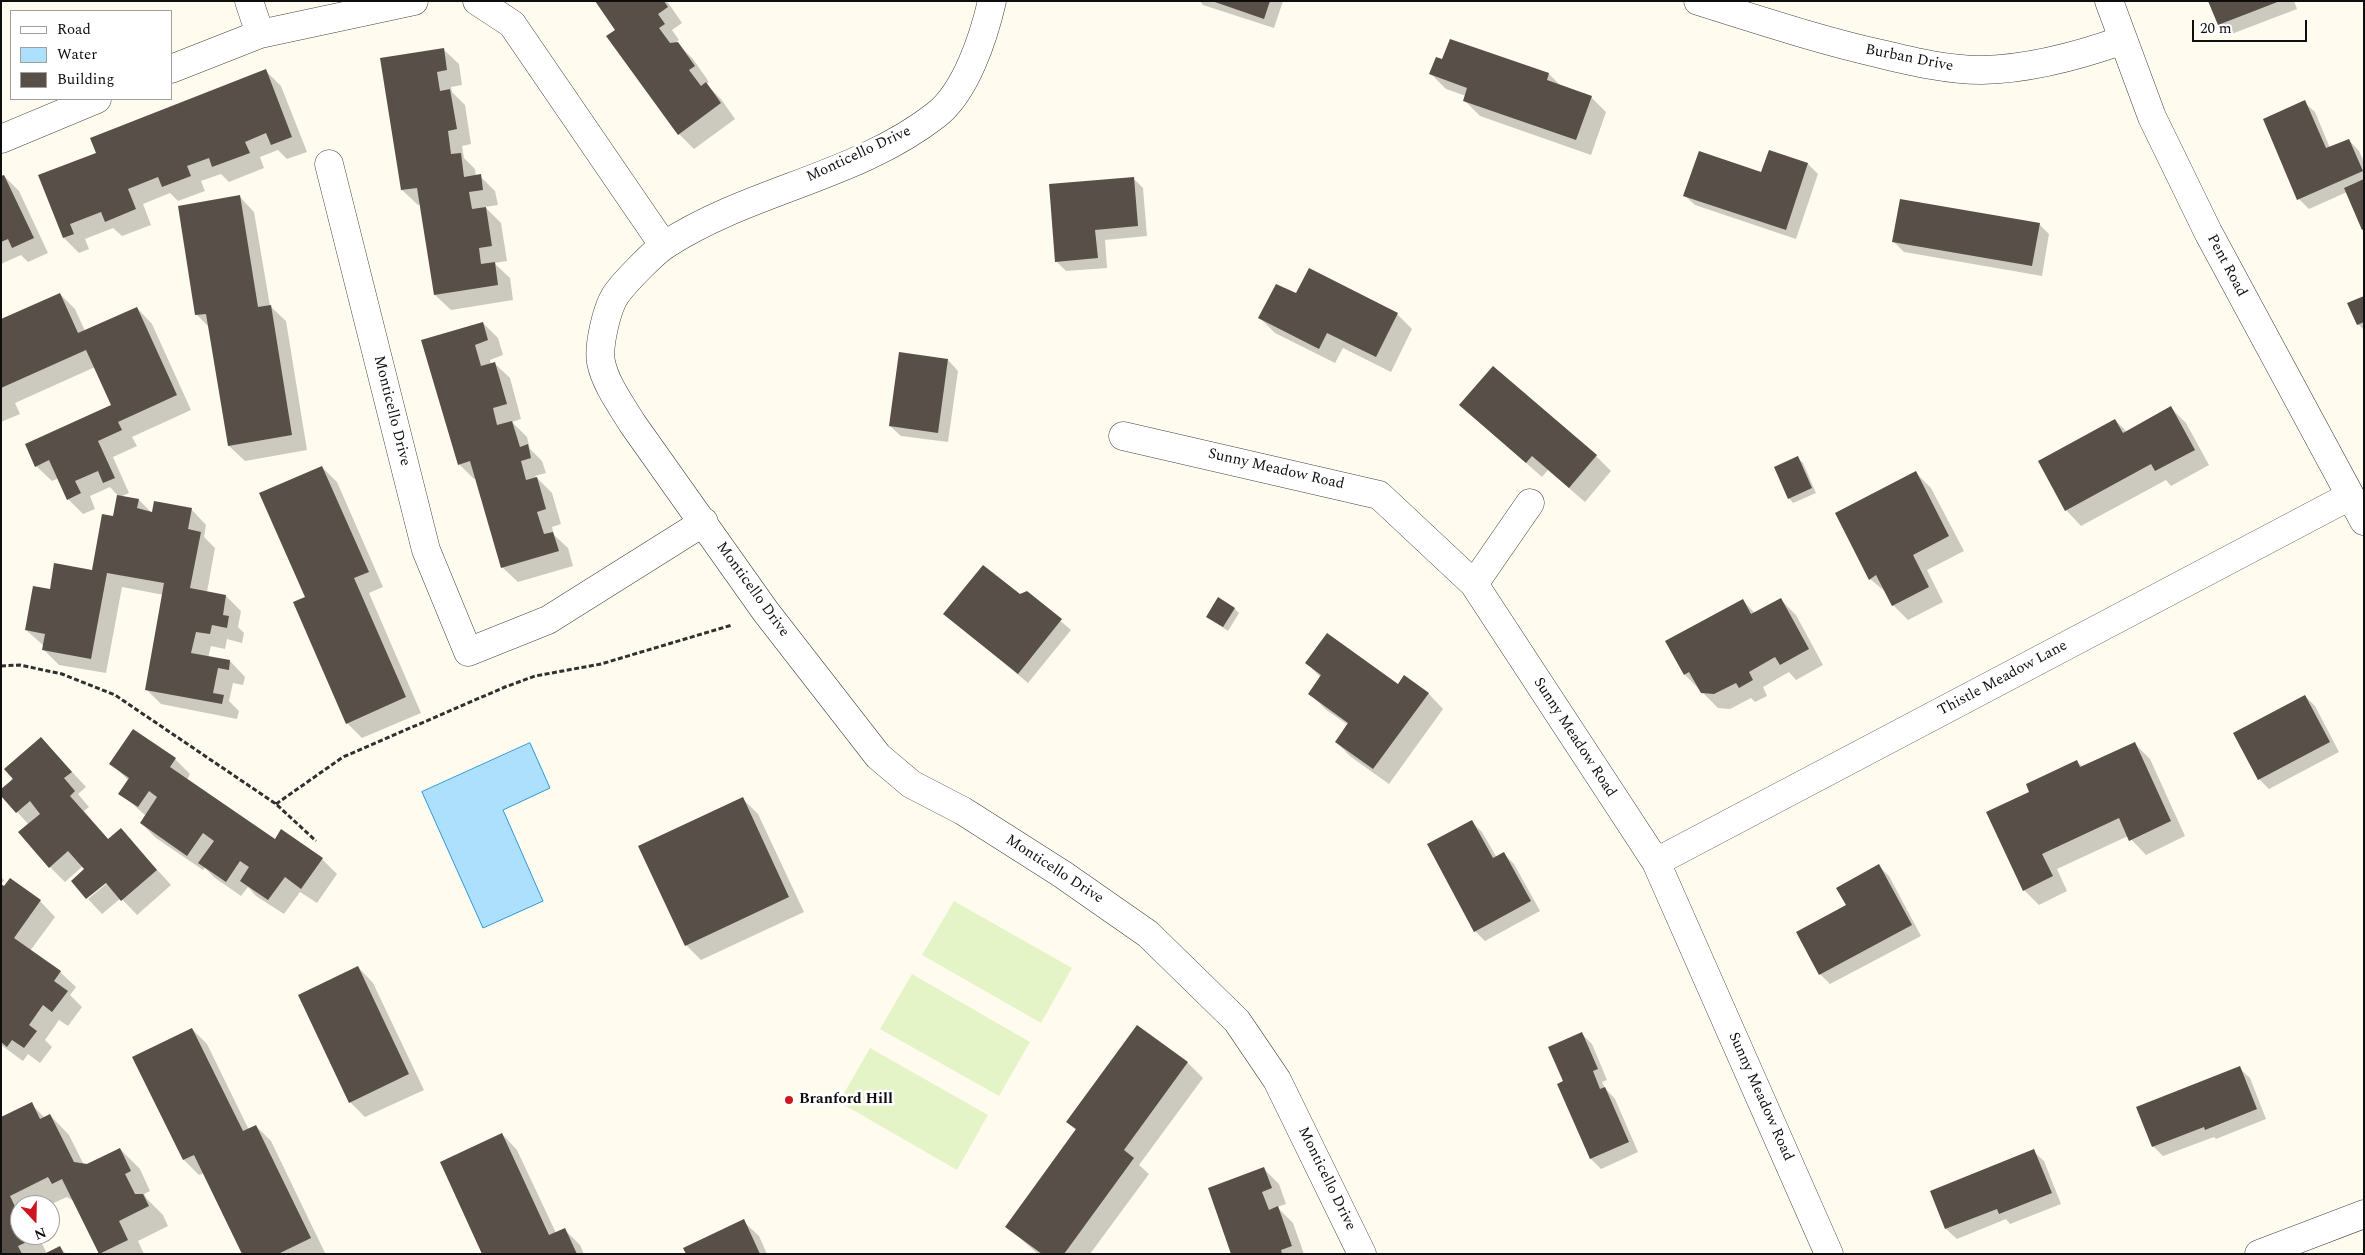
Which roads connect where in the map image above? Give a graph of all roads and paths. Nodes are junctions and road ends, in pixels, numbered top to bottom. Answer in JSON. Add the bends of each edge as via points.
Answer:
{"nodes":[{"id":1,"x":249,"y":1,"type":"edge"},
{"id":2,"x":414,"y":1,"type":"edge"},
{"id":3,"x":477,"y":1,"type":"edge"},
{"id":4,"x":992,"y":1,"type":"edge"},
{"id":5,"x":1698,"y":1,"type":"edge"},
{"id":6,"x":2109,"y":1,"type":"edge"},
{"id":7,"x":260,"y":34,"type":"junction"},
{"id":8,"x":2123,"y":40,"type":"junction"},
{"id":9,"x":172,"y":69,"type":"edge"},
{"id":10,"x":95,"y":100,"type":"edge"},
{"id":11,"x":1,"y":138,"type":"edge"},
{"id":12,"x":329,"y":164,"type":"dead end"},
{"id":13,"x":664,"y":246,"type":"junction"},
{"id":14,"x":1123,"y":436,"type":"dead end"},
{"id":15,"x":2350,"y":496,"type":"junction"},
{"id":16,"x":1530,"y":503,"type":"dead end"},
{"id":17,"x":2364,"y":521,"type":"edge"},
{"id":18,"x":704,"y":522,"type":"junction"},
{"id":19,"x":1474,"y":584,"type":"junction"},
{"id":20,"x":766,"y":612,"type":"junction"},
{"id":21,"x":1,"y":666,"type":"edge"},
{"id":22,"x":276,"y":804,"type":"junction"},
{"id":23,"x":316,"y":841,"type":"dead end"},
{"id":24,"x":1656,"y":862,"type":"junction"},
{"id":25,"x":2364,"y":1214,"type":"edge"},
{"id":26,"x":1362,"y":1254,"type":"edge"},
{"id":27,"x":1829,"y":1254,"type":"edge"},
{"id":28,"x":2259,"y":1254,"type":"edge"}],
"edges":[{"from":1,"to":7,"type":"street"},
{"from":2,"to":7,"type":"street"},
{"from":3,"to":13,"type":"street","via":[[512,24]]},
{"from":4,"to":13,"type":"street","name":"Monticello Drive","via":[[984,37],[960,85],[938,114],[902,138],[716,217]]},
{"from":5,"to":8,"type":"street","name":"Burban Drive","via":[[1846,46],[1950,68],[2025,67],[2082,55]]},
{"from":6,"to":8,"type":"street","name":"Pent Road"},
{"from":7,"to":9,"type":"street"},
{"from":8,"to":15,"type":"street","name":"Pent Road","via":[[2152,117],[2208,232]]},
{"from":10,"to":11,"type":"street"},
{"from":12,"to":18,"type":"street","name":"Monticello Drive","via":[[426,550],[468,652],[548,620]]},
{"from":13,"to":18,"type":"street","name":"Monticello Drive","via":[[616,294],[604,325],[601,362],[613,391],[632,422]]},
{"from":14,"to":19,"type":"street","name":"Sunny Meadow Road","via":[[1380,495]]},
{"from":15,"to":17,"type":"street","name":"Pent Road"},
{"from":15,"to":24,"type":"street","name":"Thistle Meadow Lane"},
{"from":16,"to":19,"type":"street"},
{"from":18,"to":20,"type":"street","name":"Monticello Drive"},
{"from":19,"to":24,"type":"street","name":"Sunny Meadow Road"},
{"from":20,"to":22,"type":"path","via":[[719,630],[601,664],[535,676],[343,757]]},
{"from":20,"to":26,"type":"street","name":"Monticello Drive","via":[[878,756],[911,784],[1062,874],[1148,934],[1237,1021],[1277,1080]]},
{"from":21,"to":22,"type":"path","via":[[20,665],[62,674],[115,695]]},
{"from":22,"to":23,"type":"path"},
{"from":24,"to":27,"type":"street","name":"Sunny Meadow Road"},
{"from":25,"to":28,"type":"street"}]}
